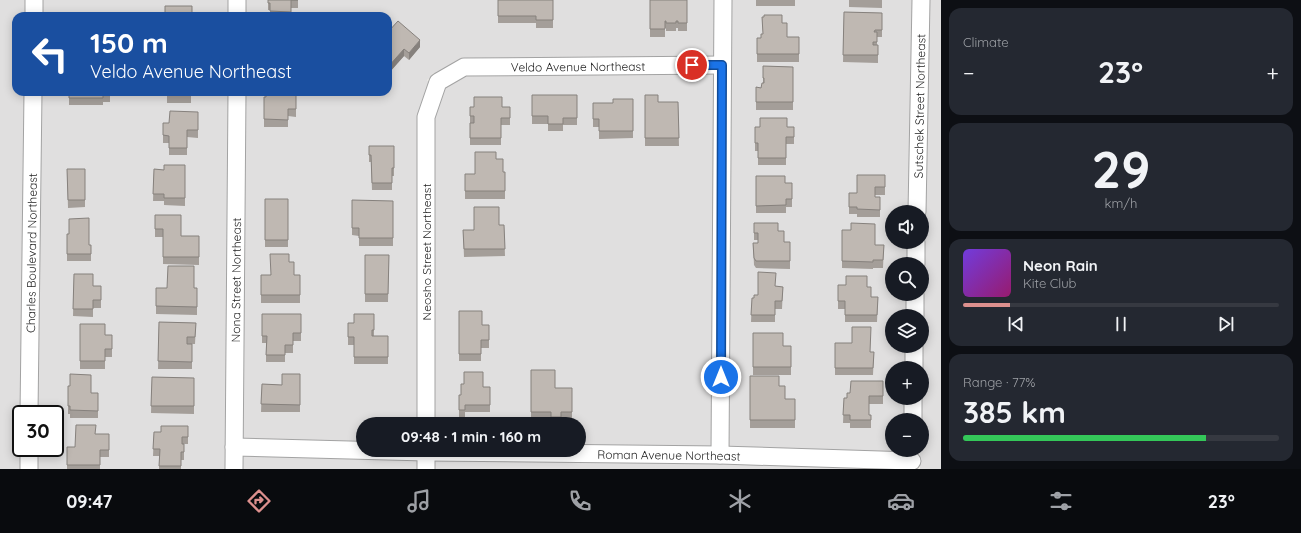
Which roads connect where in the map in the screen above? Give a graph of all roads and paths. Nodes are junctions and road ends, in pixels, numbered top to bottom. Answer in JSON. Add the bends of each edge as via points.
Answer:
{"nodes":[{"id":1,"x":34,"y":0,"type":"edge"},
{"id":2,"x":237,"y":0,"type":"edge"},
{"id":3,"x":723,"y":0,"type":"edge"},
{"id":4,"x":921,"y":0,"type":"edge"},
{"id":5,"x":34,"y":12,"type":"edge"},
{"id":6,"x":237,"y":12,"type":"edge"},
{"id":7,"x":722,"y":65,"type":"junction"},
{"id":8,"x":438,"y":82,"type":"joint"},
{"id":9,"x":33,"y":96,"type":"edge"},
{"id":10,"x":236,"y":96,"type":"edge"},
{"id":11,"x":917,"y":205,"type":"edge"},
{"id":12,"x":29,"y":405,"type":"edge"},
{"id":13,"x":426,"y":417,"type":"edge"},
{"id":14,"x":234,"y":447,"type":"junction"},
{"id":15,"x":356,"y":450,"type":"edge"},
{"id":16,"x":586,"y":453,"type":"edge"},
{"id":17,"x":720,"y":455,"type":"junction"},
{"id":18,"x":29,"y":457,"type":"edge"},
{"id":19,"x":426,"y":457,"type":"edge"},
{"id":20,"x":912,"y":460,"type":"edge"},
{"id":21,"x":29,"y":469,"type":"edge"},
{"id":22,"x":234,"y":469,"type":"edge"},
{"id":23,"x":426,"y":469,"type":"edge"}],
"edges":[{"from":1,"to":5,"type":"street"},
{"from":2,"to":6,"type":"street"},
{"from":3,"to":7,"type":"street"},
{"from":4,"to":11,"type":"street","name":"Sutschek Street Northeast"},
{"from":7,"to":8,"type":"street","name":"Veldo Avenue Northeast","via":[[464,67]]},
{"from":7,"to":17,"type":"street"},
{"from":8,"to":13,"type":"street","name":"Neosho Street Northeast","via":[[426,117]]},
{"from":9,"to":12,"type":"street","name":"Charles Boulevard Northeast"},
{"from":10,"to":14,"type":"street","name":"Nona Street Northeast"},
{"from":14,"to":15,"type":"street","name":"Roman Avenue Northeast"},
{"from":14,"to":22,"type":"street","name":"Nona Street Northeast"},
{"from":16,"to":17,"type":"street","name":"Roman Avenue Northeast"},
{"from":17,"to":20,"type":"street","name":"Roman Avenue Northeast"},
{"from":18,"to":21,"type":"street"},
{"from":19,"to":23,"type":"street"}]}
